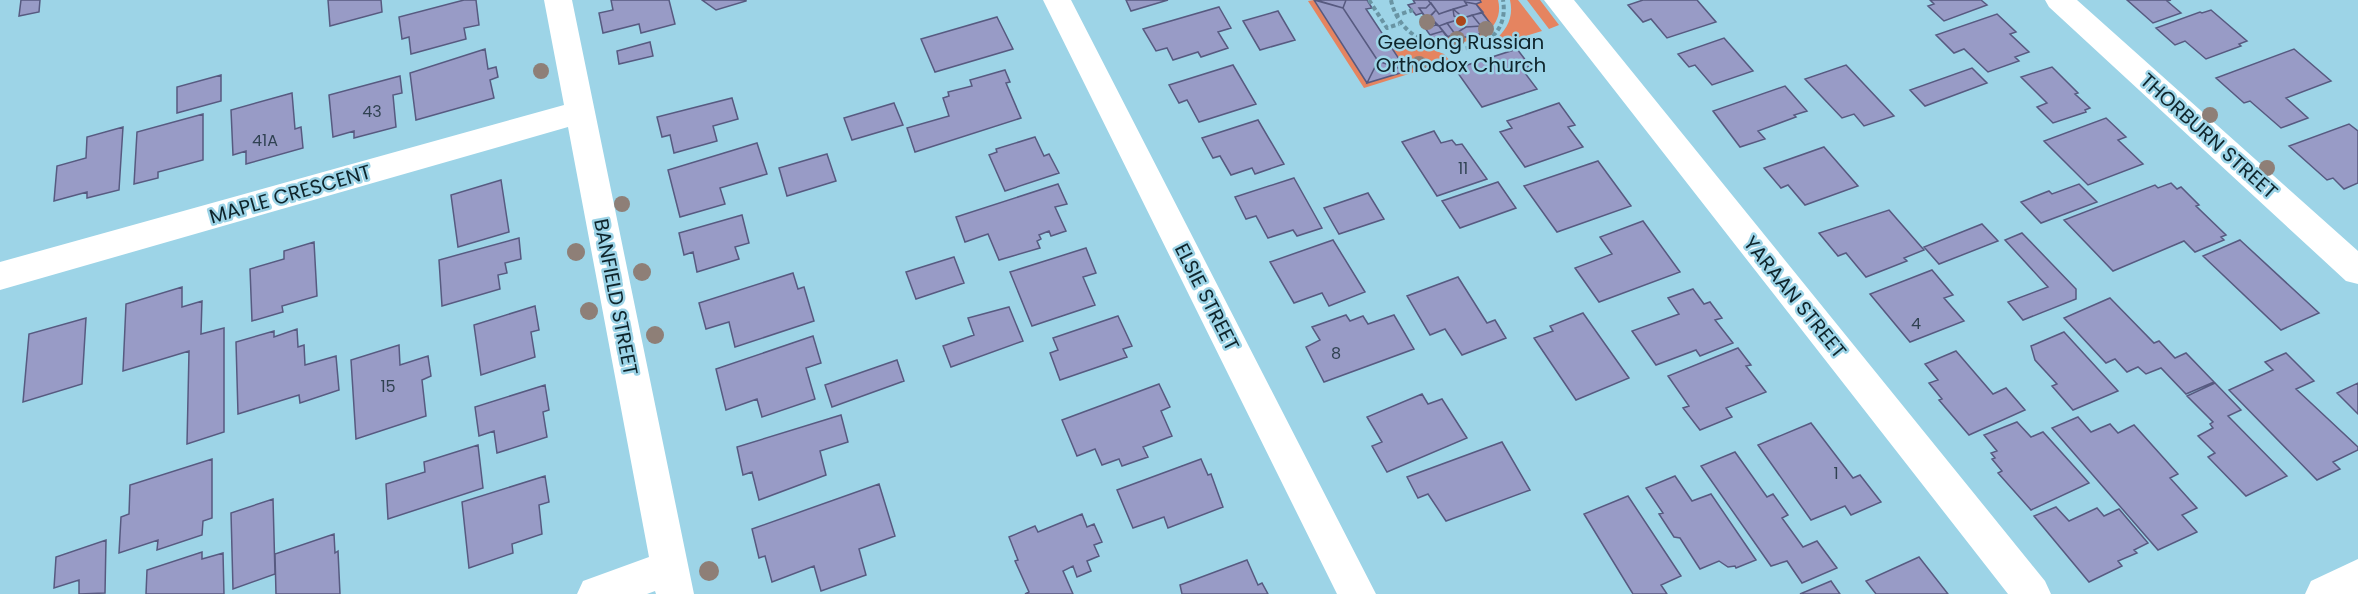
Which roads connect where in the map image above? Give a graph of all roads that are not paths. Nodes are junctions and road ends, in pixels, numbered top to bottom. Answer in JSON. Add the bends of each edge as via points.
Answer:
{"nodes":[{"id":1,"x":558,"y":0,"type":"edge"},
{"id":2,"x":1057,"y":0,"type":"edge"},
{"id":3,"x":1558,"y":0,"type":"edge"},
{"id":4,"x":2059,"y":0,"type":"edge"},
{"id":5,"x":579,"y":112,"type":"junction"},
{"id":6,"x":2358,"y":271,"type":"edge"},
{"id":7,"x":0,"y":276,"type":"edge"},
{"id":8,"x":2358,"y":578,"type":"edge"},
{"id":9,"x":673,"y":581,"type":"edge"},
{"id":10,"x":596,"y":594,"type":"edge"},
{"id":11,"x":1357,"y":594,"type":"edge"},
{"id":12,"x":2032,"y":594,"type":"edge"},
{"id":13,"x":2324,"y":594,"type":"edge"}],
"edges":[{"from":1,"to":5,"type":"street","name":"BANFIELD STREET"},
{"from":2,"to":11,"type":"street","name":"ELSIE STREET"},
{"from":3,"to":12,"type":"street","name":"YARAAN STREET"},
{"from":4,"to":6,"type":"street","name":"THORBURN STREET"},
{"from":5,"to":7,"type":"street","name":"MAPLE CRESCENT"},
{"from":5,"to":9,"type":"street","name":"BANFIELD STREET"},
{"from":8,"to":13,"type":"street"},
{"from":9,"to":10,"type":"street"}]}
